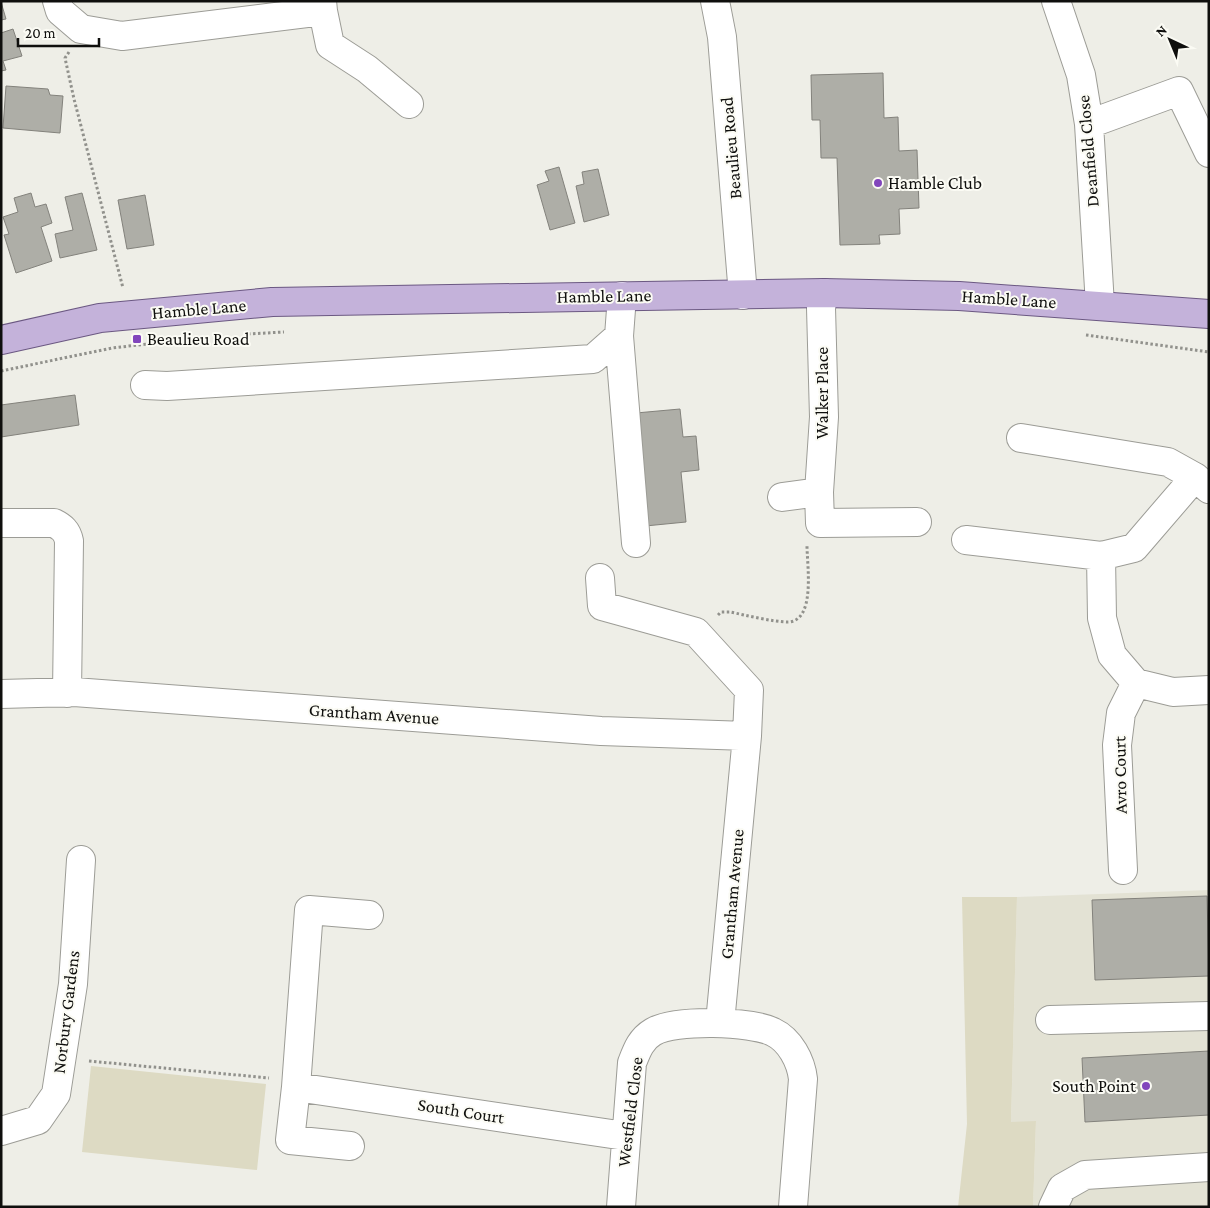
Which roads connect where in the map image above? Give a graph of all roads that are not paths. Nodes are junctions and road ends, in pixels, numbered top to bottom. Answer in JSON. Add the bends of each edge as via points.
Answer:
{"nodes":[{"id":1,"x":57,"y":1,"type":"edge"},
{"id":2,"x":715,"y":1,"type":"edge"},
{"id":3,"x":1056,"y":1,"type":"edge"},
{"id":4,"x":322,"y":6,"type":"edge"},
{"id":5,"x":408,"y":104,"type":"dead end"},
{"id":6,"x":1089,"y":124,"type":"junction"},
{"id":7,"x":1209,"y":152,"type":"edge"},
{"id":8,"x":824,"y":293,"type":"junction"},
{"id":9,"x":622,"y":296,"type":"junction"},
{"id":10,"x":744,"y":296,"type":"junction"},
{"id":11,"x":1100,"y":305,"type":"junction"},
{"id":12,"x":1209,"y":314,"type":"edge"},
{"id":13,"x":618,"y":336,"type":"junction"},
{"id":14,"x":1,"y":340,"type":"edge"},
{"id":15,"x":161,"y":391,"type":"dead end"},
{"id":16,"x":1021,"y":438,"type":"dead end"},
{"id":17,"x":1202,"y":483,"type":"edge"},
{"id":18,"x":819,"y":492,"type":"junction"},
{"id":19,"x":782,"y":497,"type":"dead end"},
{"id":20,"x":917,"y":522,"type":"dead end"},
{"id":21,"x":1,"y":523,"type":"edge"},
{"id":22,"x":966,"y":540,"type":"dead end"},
{"id":23,"x":636,"y":543,"type":"dead end"},
{"id":24,"x":1101,"y":556,"type":"junction"},
{"id":25,"x":600,"y":578,"type":"dead end"},
{"id":26,"x":1136,"y":683,"type":"junction"},
{"id":27,"x":1209,"y":690,"type":"edge"},
{"id":28,"x":67,"y":693,"type":"junction"},
{"id":29,"x":1,"y":694,"type":"edge"},
{"id":30,"x":747,"y":736,"type":"junction"},
{"id":31,"x":81,"y":860,"type":"dead end"},
{"id":32,"x":1123,"y":870,"type":"dead end"},
{"id":33,"x":369,"y":915,"type":"dead end"},
{"id":34,"x":1209,"y":1016,"type":"edge"},
{"id":35,"x":1050,"y":1020,"type":"dead end"},
{"id":36,"x":720,"y":1023,"type":"junction"},
{"id":37,"x":296,"y":1084,"type":"junction"},
{"id":38,"x":1,"y":1132,"type":"edge"},
{"id":39,"x":625,"y":1136,"type":"junction"},
{"id":40,"x":350,"y":1146,"type":"dead end"},
{"id":41,"x":1209,"y":1167,"type":"edge"},
{"id":42,"x":621,"y":1207,"type":"edge"},
{"id":43,"x":793,"y":1207,"type":"edge"},
{"id":44,"x":1053,"y":1207,"type":"edge"}],
"edges":[{"from":1,"to":4,"type":"street","via":[[60,11],[81,28],[122,36]]},
{"from":2,"to":10,"type":"street","name":"Beaulieu Road","via":[[722,37]]},
{"from":3,"to":6,"type":"street","name":"Deanfield Close","via":[[1081,75]]},
{"from":4,"to":5,"type":"street","via":[[330,45],[367,69]]},
{"from":6,"to":7,"type":"street","via":[[1179,91]]},
{"from":6,"to":11,"type":"street","name":"Deanfield Close"},
{"from":8,"to":10,"type":"main road","name":"Hamble Lane"},
{"from":8,"to":11,"type":"main road","name":"Hamble Lane","via":[[959,296]]},
{"from":8,"to":18,"type":"street","name":"Walker Place","via":[[824,417]]},
{"from":9,"to":10,"type":"main road","name":"Hamble Lane"},
{"from":9,"to":13,"type":"street"},
{"from":9,"to":14,"type":"main road","name":"Hamble Lane","via":[[272,302],[100,318]]},
{"from":11,"to":12,"type":"main road","name":"Hamble Lane"},
{"from":13,"to":15,"type":"street","via":[[593,359]]},
{"from":13,"to":23,"type":"street"},
{"from":16,"to":17,"type":"street","via":[[1168,462]]},
{"from":17,"to":24,"type":"street","via":[[1134,548]]},
{"from":18,"to":19,"type":"street"},
{"from":18,"to":20,"type":"street","name":"Walker Place","via":[[820,523]]},
{"from":21,"to":28,"type":"street","via":[[54,523],[67,534]]},
{"from":22,"to":24,"type":"street"},
{"from":24,"to":26,"type":"street","via":[[1102,618],[1112,655]]},
{"from":25,"to":30,"type":"street","name":"Grantham Avenue","via":[[602,606],[696,632],[749,690]]},
{"from":26,"to":27,"type":"street","via":[[1173,692]]},
{"from":26,"to":32,"type":"street","name":"Avro Court","via":[[1121,713],[1117,746]]},
{"from":28,"to":29,"type":"street","name":"Grantham Avenue"},
{"from":28,"to":30,"type":"street","name":"Grantham Avenue","via":[[591,730]]},
{"from":30,"to":36,"type":"street","name":"Grantham Avenue"},
{"from":31,"to":38,"type":"street","name":"Norbury Gardens","via":[[73,984],[56,1094],[38,1120]]},
{"from":33,"to":37,"type":"street","via":[[309,910]]},
{"from":34,"to":35,"type":"street"},
{"from":36,"to":39,"type":"street","name":"Westfield Close","via":[[673,1025],[645,1038],[632,1063]]},
{"from":36,"to":43,"type":"street","name":"Westfield Close","via":[[773,1032],[789,1046],[800,1064],[802,1079]]},
{"from":37,"to":39,"type":"street","name":"South Court"},
{"from":37,"to":40,"type":"street","via":[[290,1140]]},
{"from":39,"to":42,"type":"street","name":"Westfield Close"},
{"from":41,"to":44,"type":"street","via":[[1085,1175],[1062,1188]]}]}
